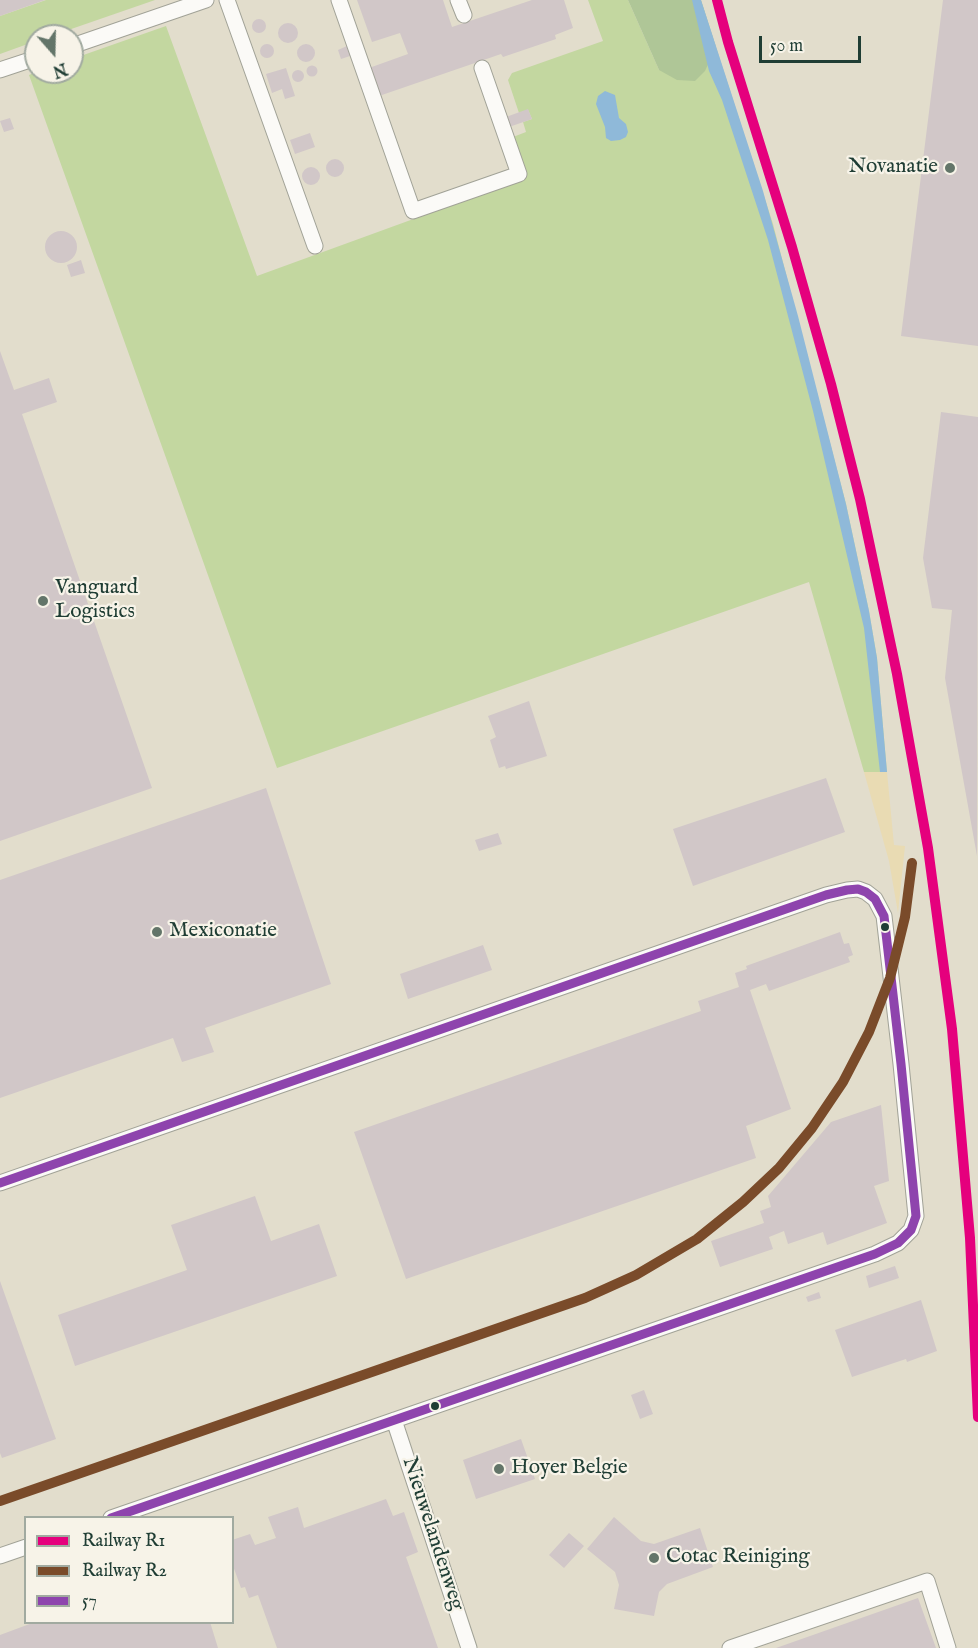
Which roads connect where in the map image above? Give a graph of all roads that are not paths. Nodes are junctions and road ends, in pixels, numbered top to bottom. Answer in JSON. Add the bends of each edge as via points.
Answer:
{"nodes":[{"id":1,"x":206,"y":0,"type":"edge"},
{"id":2,"x":227,"y":0,"type":"edge"},
{"id":3,"x":339,"y":0,"type":"edge"},
{"id":4,"x":459,"y":0,"type":"edge"},
{"id":5,"x":464,"y":15,"type":"dead end"},
{"id":6,"x":84,"y":42,"type":"edge"},
{"id":7,"x":24,"y":62,"type":"edge"},
{"id":8,"x":482,"y":68,"type":"dead end"},
{"id":9,"x":0,"y":70,"type":"edge"},
{"id":10,"x":315,"y":246,"type":"dead end"},
{"id":11,"x":0,"y":1183,"type":"edge"},
{"id":12,"x":394,"y":1420,"type":"junction"},
{"id":13,"x":117,"y":1516,"type":"edge"},
{"id":14,"x":24,"y":1548,"type":"edge"},
{"id":15,"x":0,"y":1556,"type":"edge"},
{"id":16,"x":469,"y":1648,"type":"edge"},
{"id":17,"x":730,"y":1648,"type":"edge"},
{"id":18,"x":948,"y":1648,"type":"edge"}],
"edges":[{"from":1,"to":6,"type":"street"},
{"from":2,"to":10,"type":"street"},
{"from":3,"to":8,"type":"street","via":[[413,211],[519,174]]},
{"from":4,"to":5,"type":"street"},
{"from":7,"to":9,"type":"street"},
{"from":11,"to":12,"type":"street","via":[[826,895],[858,889],[875,899],[886,929],[915,1204],[914,1224],[906,1237],[875,1254]]},
{"from":12,"to":13,"type":"street"},
{"from":12,"to":16,"type":"street","name":"Nieuwelandenweg"},
{"from":14,"to":15,"type":"street"},
{"from":17,"to":18,"type":"street","via":[[927,1581]]}]}
